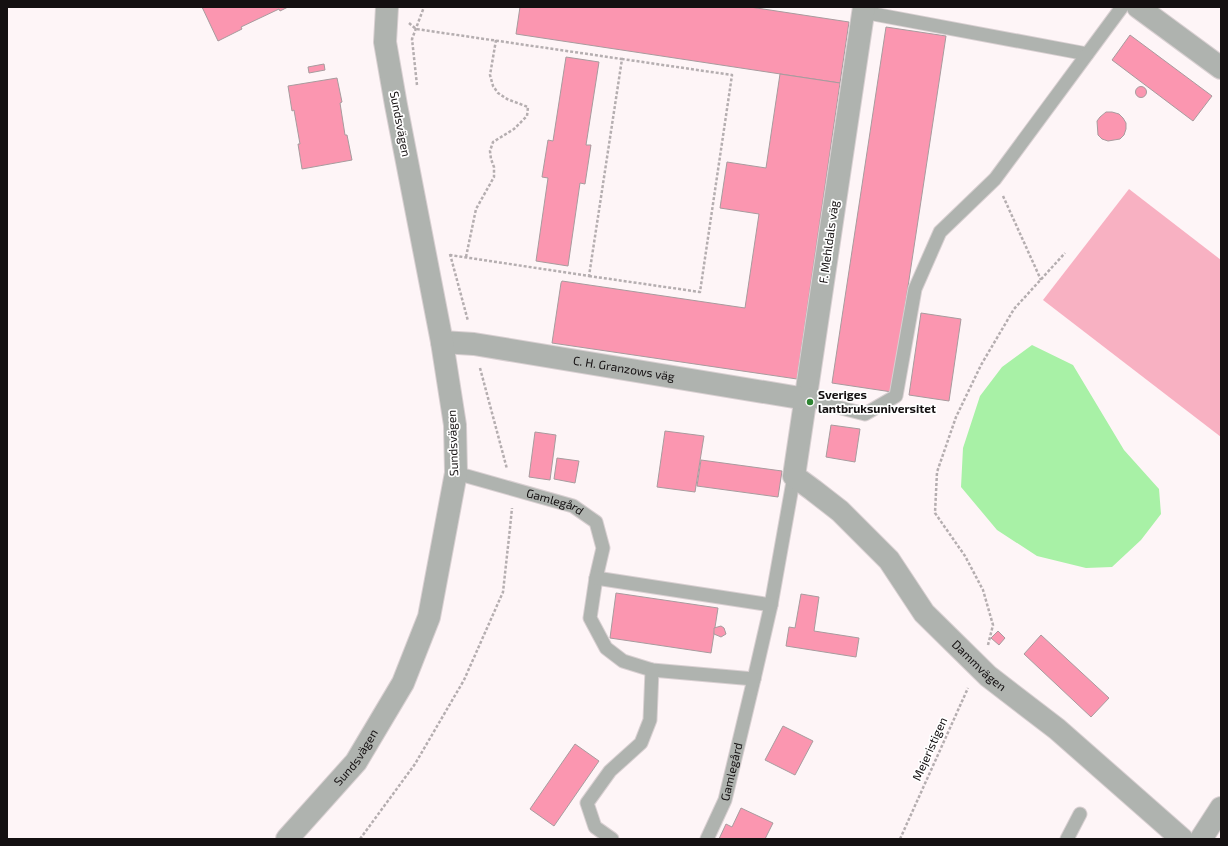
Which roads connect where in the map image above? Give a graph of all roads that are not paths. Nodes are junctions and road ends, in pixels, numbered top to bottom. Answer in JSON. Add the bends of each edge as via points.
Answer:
{"nodes":[{"id":1,"x":387,"y":7,"type":"edge"},
{"id":2,"x":1122,"y":7,"type":"edge"},
{"id":3,"x":1138,"y":7,"type":"edge"},
{"id":4,"x":863,"y":10,"type":"edge"},
{"id":5,"x":1087,"y":54,"type":"junction"},
{"id":6,"x":1221,"y":68,"type":"edge"},
{"id":7,"x":442,"y":342,"type":"junction"},
{"id":8,"x":806,"y":399,"type":"junction"},
{"id":9,"x":456,"y":473,"type":"junction"},
{"id":10,"x":794,"y":476,"type":"junction"},
{"id":11,"x":596,"y":578,"type":"junction"},
{"id":12,"x":771,"y":605,"type":"junction"},
{"id":13,"x":652,"y":670,"type":"junction"},
{"id":14,"x":754,"y":679,"type":"junction"},
{"id":15,"x":1221,"y":808,"type":"edge"},
{"id":16,"x":1080,"y":814,"type":"dead end"},
{"id":17,"x":287,"y":839,"type":"edge"},
{"id":18,"x":612,"y":839,"type":"edge"},
{"id":19,"x":707,"y":839,"type":"edge"},
{"id":20,"x":1067,"y":839,"type":"edge"},
{"id":21,"x":1182,"y":839,"type":"edge"},
{"id":22,"x":1201,"y":839,"type":"edge"}],
"edges":[{"from":1,"to":7,"type":"street","name":"Sundsvägen","via":[[385,42],[394,98]]},
{"from":2,"to":5,"type":"lane"},
{"from":3,"to":6,"type":"street"},
{"from":4,"to":5,"type":"lane"},
{"from":4,"to":8,"type":"street","name":"F. Mehldals väg"},
{"from":5,"to":8,"type":"lane","via":[[996,179],[940,232],[915,289],[896,396],[865,414]]},
{"from":7,"to":8,"type":"street","name":"C. H. Granzows väg","via":[[474,344]]},
{"from":7,"to":9,"type":"street","name":"Sundsvägen","via":[[454,425]]},
{"from":8,"to":10,"type":"street","name":"F. Mehldals väg"},
{"from":9,"to":11,"type":"lane","name":"Gamlegård","via":[[573,506],[596,522],[603,548]]},
{"from":9,"to":17,"type":"street","name":"Sundsvägen","via":[[429,617],[403,683],[356,762]]},
{"from":10,"to":12,"type":"lane","name":"Gamlegård"},
{"from":10,"to":21,"type":"street","name":"Dammvägen","via":[[840,511],[889,560],[924,613],[988,676],[1057,729]]},
{"from":11,"to":12,"type":"lane"},
{"from":11,"to":13,"type":"lane","name":"Gamlegård","via":[[590,618],[606,648],[623,661]]},
{"from":12,"to":14,"type":"lane","name":"Gamlegård"},
{"from":13,"to":14,"type":"lane","name":"Gamlegård"},
{"from":13,"to":18,"type":"lane","via":[[650,720],[641,743],[610,771],[587,803],[595,827]]},
{"from":14,"to":19,"type":"lane","name":"Gamlegård","via":[[725,800]]},
{"from":15,"to":22,"type":"street"},
{"from":16,"to":20,"type":"lane"}]}
